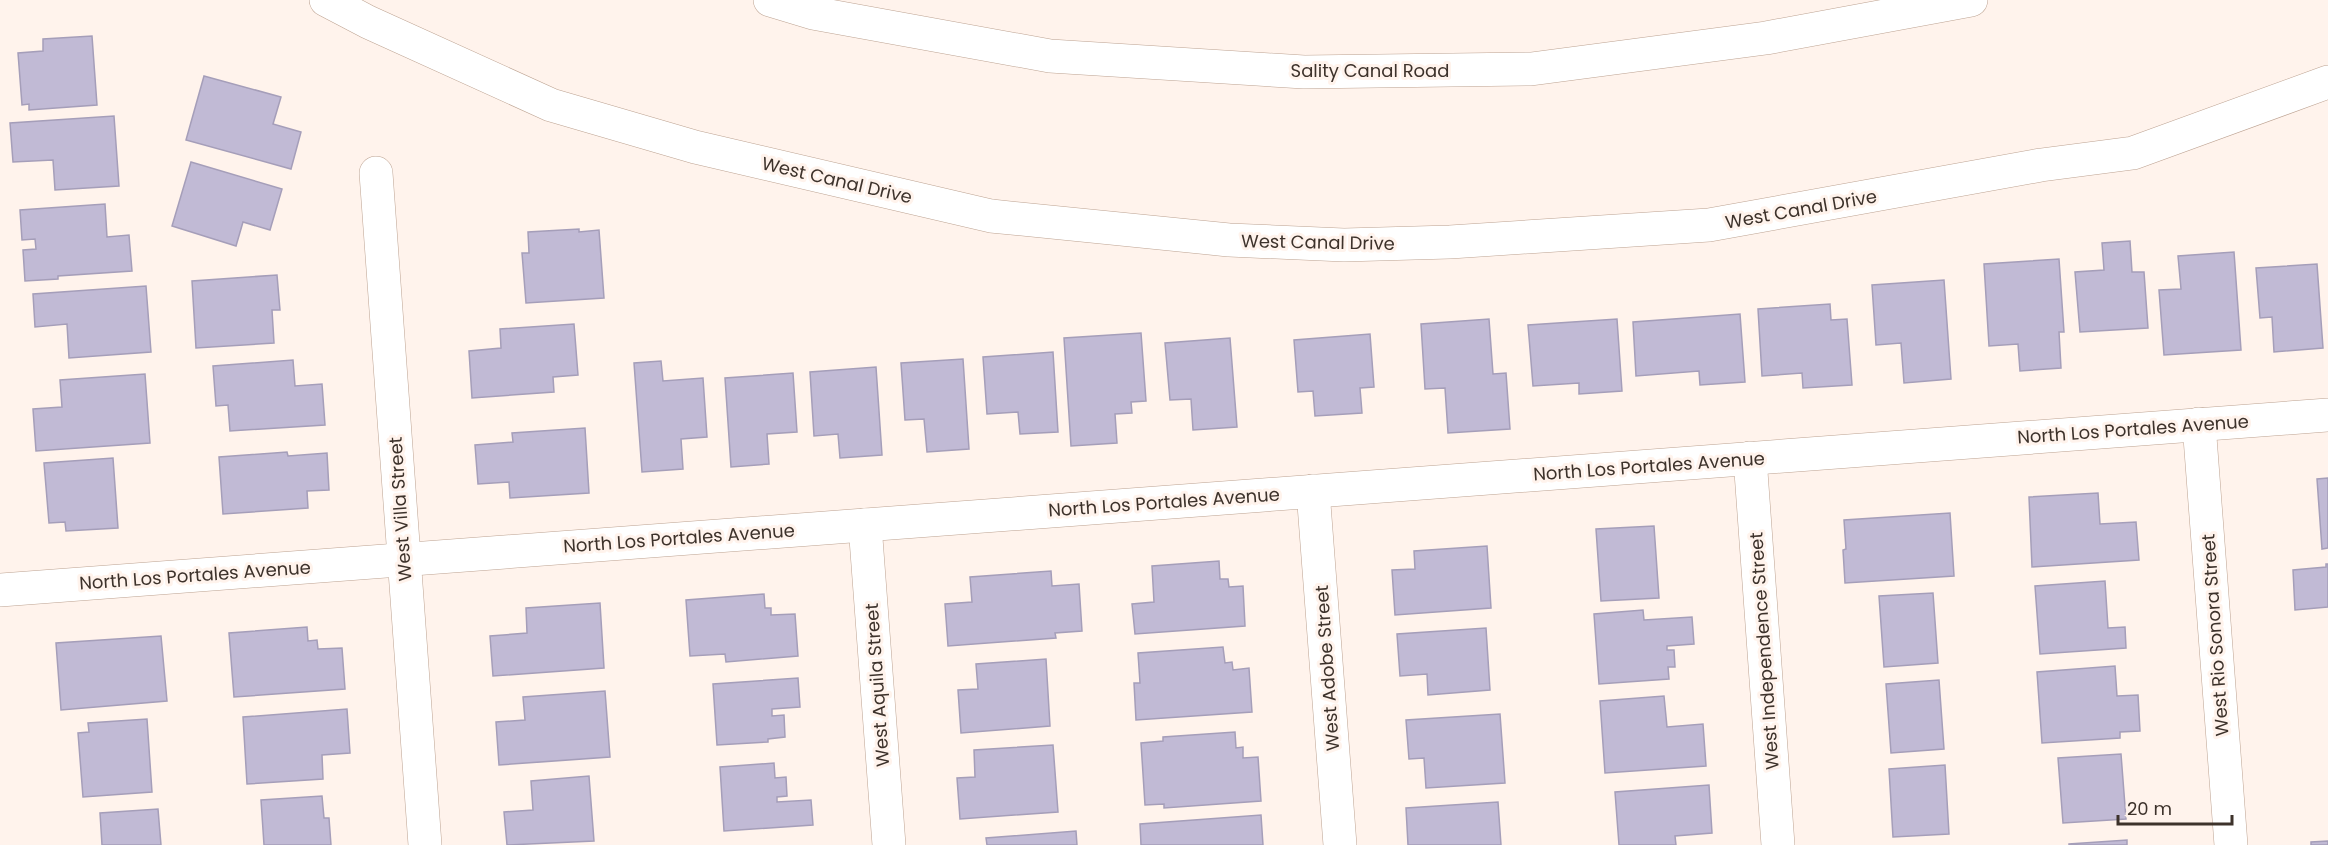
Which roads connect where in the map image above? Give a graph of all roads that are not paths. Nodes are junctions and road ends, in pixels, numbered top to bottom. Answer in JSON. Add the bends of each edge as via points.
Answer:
{"nodes":[{"id":1,"x":326,"y":0,"type":"edge"},
{"id":2,"x":770,"y":0,"type":"edge"},
{"id":3,"x":1971,"y":0,"type":"edge"},
{"id":4,"x":2328,"y":82,"type":"edge"},
{"id":5,"x":376,"y":173,"type":"dead end"},
{"id":6,"x":2328,"y":415,"type":"edge"},
{"id":7,"x":2199,"y":424,"type":"junction"},
{"id":8,"x":1750,"y":458,"type":"junction"},
{"id":9,"x":1313,"y":491,"type":"junction"},
{"id":10,"x":865,"y":525,"type":"junction"},
{"id":11,"x":403,"y":559,"type":"junction"},
{"id":12,"x":0,"y":590,"type":"edge"},
{"id":13,"x":425,"y":845,"type":"edge"},
{"id":14,"x":889,"y":845,"type":"edge"},
{"id":15,"x":1340,"y":845,"type":"edge"},
{"id":16,"x":1778,"y":845,"type":"edge"},
{"id":17,"x":2231,"y":845,"type":"edge"}],
"edges":[{"from":1,"to":4,"type":"street","name":"West Canal Drive","via":[[551,105],[695,147],[991,216],[1229,240],[1344,245],[1709,225],[2042,165],[2133,153]]},
{"from":2,"to":3,"type":"street","name":"Sality Canal Road","via":[[813,13],[1050,56],[1304,72],[1531,69],[1766,38]]},
{"from":5,"to":11,"type":"street","name":"West Villa Street"},
{"from":6,"to":7,"type":"street","name":"North Los Portales Avenue"},
{"from":7,"to":8,"type":"street","name":"North Los Portales Avenue"},
{"from":7,"to":17,"type":"street","name":"West Rio Sonora Street"},
{"from":8,"to":9,"type":"street","name":"North Los Portales Avenue"},
{"from":8,"to":16,"type":"street","name":"West Independence Street"},
{"from":9,"to":10,"type":"street","name":"North Los Portales Avenue"},
{"from":9,"to":15,"type":"street","name":"West Adobe Street"},
{"from":10,"to":11,"type":"street","name":"North Los Portales Avenue"},
{"from":10,"to":14,"type":"street","name":"West Aquila Street"},
{"from":11,"to":12,"type":"street","name":"North Los Portales Avenue"},
{"from":11,"to":13,"type":"street","name":"West Villa Street"}]}
